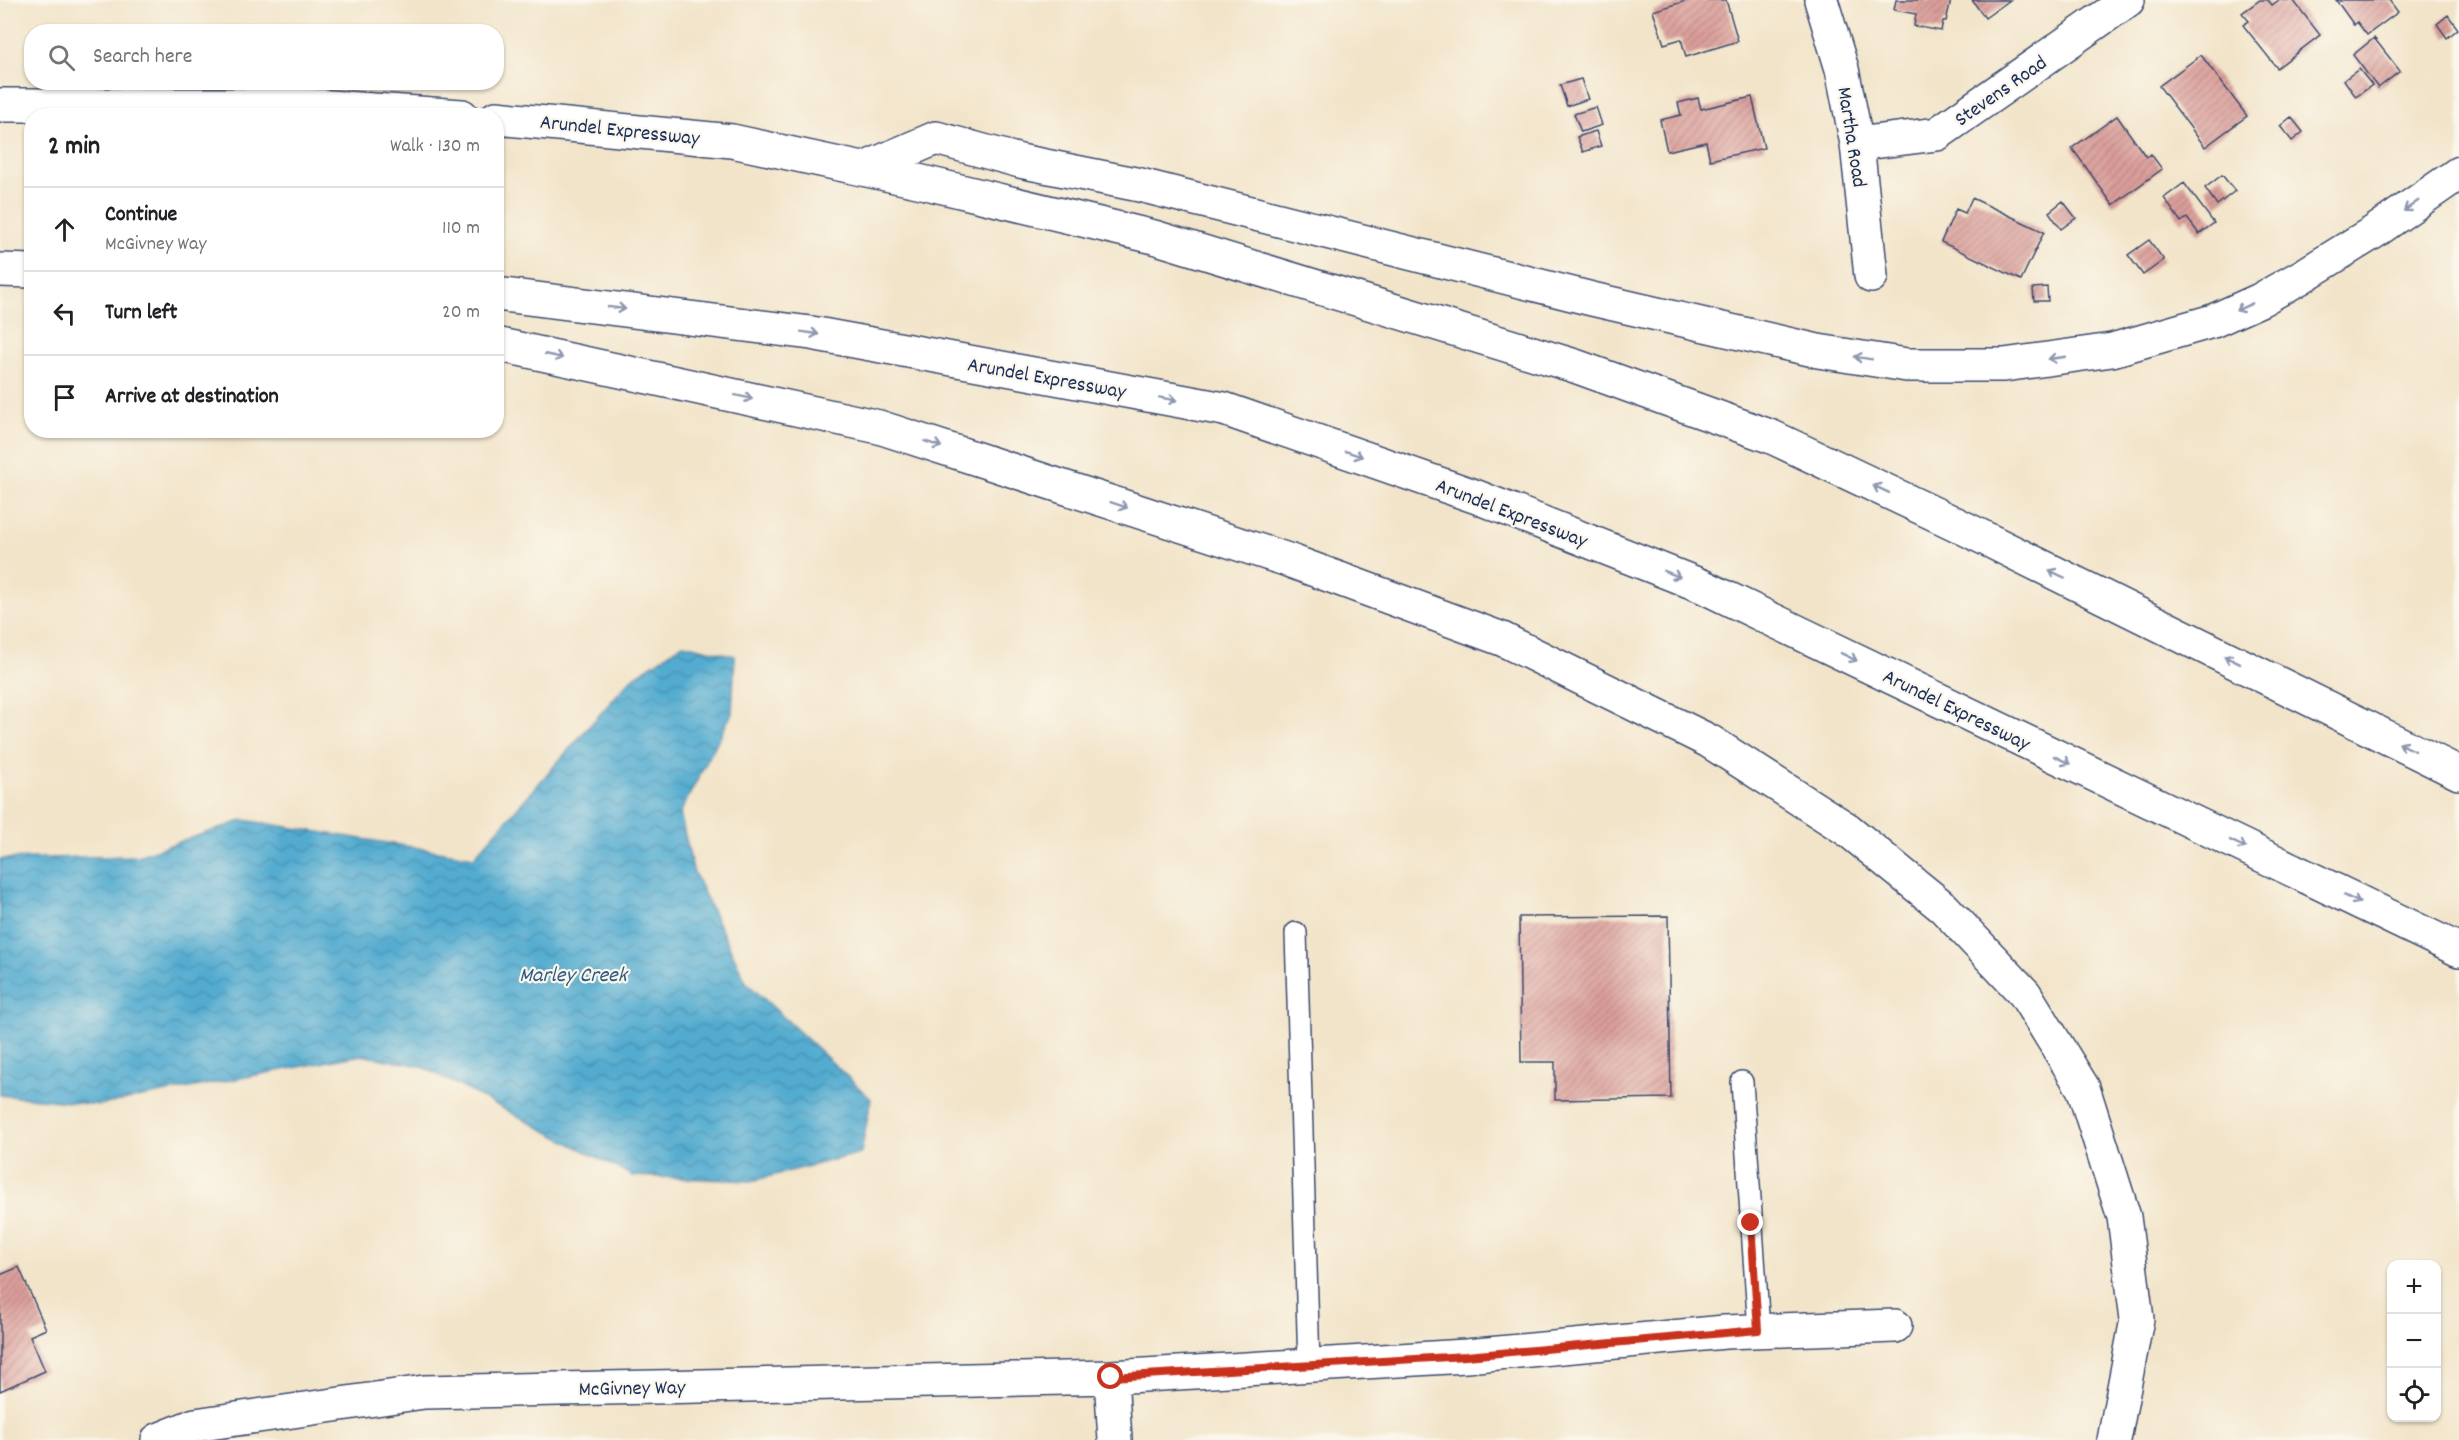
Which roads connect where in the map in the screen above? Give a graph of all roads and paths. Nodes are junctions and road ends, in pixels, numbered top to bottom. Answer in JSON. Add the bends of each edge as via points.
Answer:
{"nodes":[{"id":1,"x":1821,"y":0,"type":"edge"},
{"id":2,"x":2128,"y":0,"type":"edge"},
{"id":3,"x":0,"y":105,"type":"edge"},
{"id":4,"x":344,"y":108,"type":"edge"},
{"id":5,"x":504,"y":119,"type":"edge"},
{"id":6,"x":1857,"y":144,"type":"junction"},
{"id":7,"x":864,"y":169,"type":"junction"},
{"id":8,"x":2459,"y":173,"type":"edge"},
{"id":9,"x":0,"y":270,"type":"edge"},
{"id":10,"x":24,"y":272,"type":"edge"},
{"id":11,"x":1871,"y":276,"type":"dead end"},
{"id":12,"x":504,"y":295,"type":"edge"},
{"id":13,"x":504,"y":346,"type":"edge"},
{"id":14,"x":2459,"y":772,"type":"edge"},
{"id":15,"x":1296,"y":933,"type":"dead end"},
{"id":16,"x":2459,"y":950,"type":"edge"},
{"id":17,"x":1742,"y":1082,"type":"dead end"},
{"id":18,"x":1895,"y":1326,"type":"dead end"},
{"id":19,"x":1758,"y":1330,"type":"junction"},
{"id":20,"x":1309,"y":1365,"type":"junction"},
{"id":21,"x":1111,"y":1377,"type":"junction"},
{"id":22,"x":158,"y":1440,"type":"edge"},
{"id":23,"x":1115,"y":1440,"type":"edge"},
{"id":24,"x":2114,"y":1440,"type":"edge"}],
"edges":[{"from":1,"to":6,"type":"main road","name":"Martha Road","via":[[1842,69]]},
{"from":2,"to":6,"type":"main road","name":"Stevens Road","via":[[1937,134]]},
{"from":3,"to":4,"type":"main road"},
{"from":5,"to":7,"type":"main road","name":"Arundel Expressway","via":[[732,141]]},
{"from":6,"to":11,"type":"main road","name":"Martha Road"},
{"from":8,"to":7,"type":"main road","one_way":true,"via":[[2301,277],[2214,321],[2112,350],[2004,364],[1907,365],[1818,351],[1592,299],[936,138]]},
{"from":14,"to":7,"type":"main road","name":"Arundel Expressway","one_way":true,"via":[[1772,437],[1575,366],[1154,237]]},
{"from":9,"to":10,"type":"main road"},
{"from":12,"to":16,"type":"main road","name":"Arundel Expressway","one_way":true,"via":[[811,333],[1224,409],[1477,497],[1702,586]]},
{"from":13,"to":24,"type":"main road","one_way":true,"via":[[879,427],[1288,560],[1502,639],[1709,741],[1848,831],[1944,908],[2025,994],[2084,1088],[2124,1217],[2137,1319]]},
{"from":15,"to":20,"type":"lane"},
{"from":17,"to":19,"type":"lane"},
{"from":18,"to":19,"type":"main road","name":"McGivney Way"},
{"from":19,"to":20,"type":"main road","name":"McGivney Way","via":[[1466,1356]]},
{"from":20,"to":21,"type":"main road","name":"McGivney Way"},
{"from":21,"to":22,"type":"main road","name":"McGivney Way","via":[[424,1392],[195,1425]]},
{"from":21,"to":23,"type":"main road"}]}
